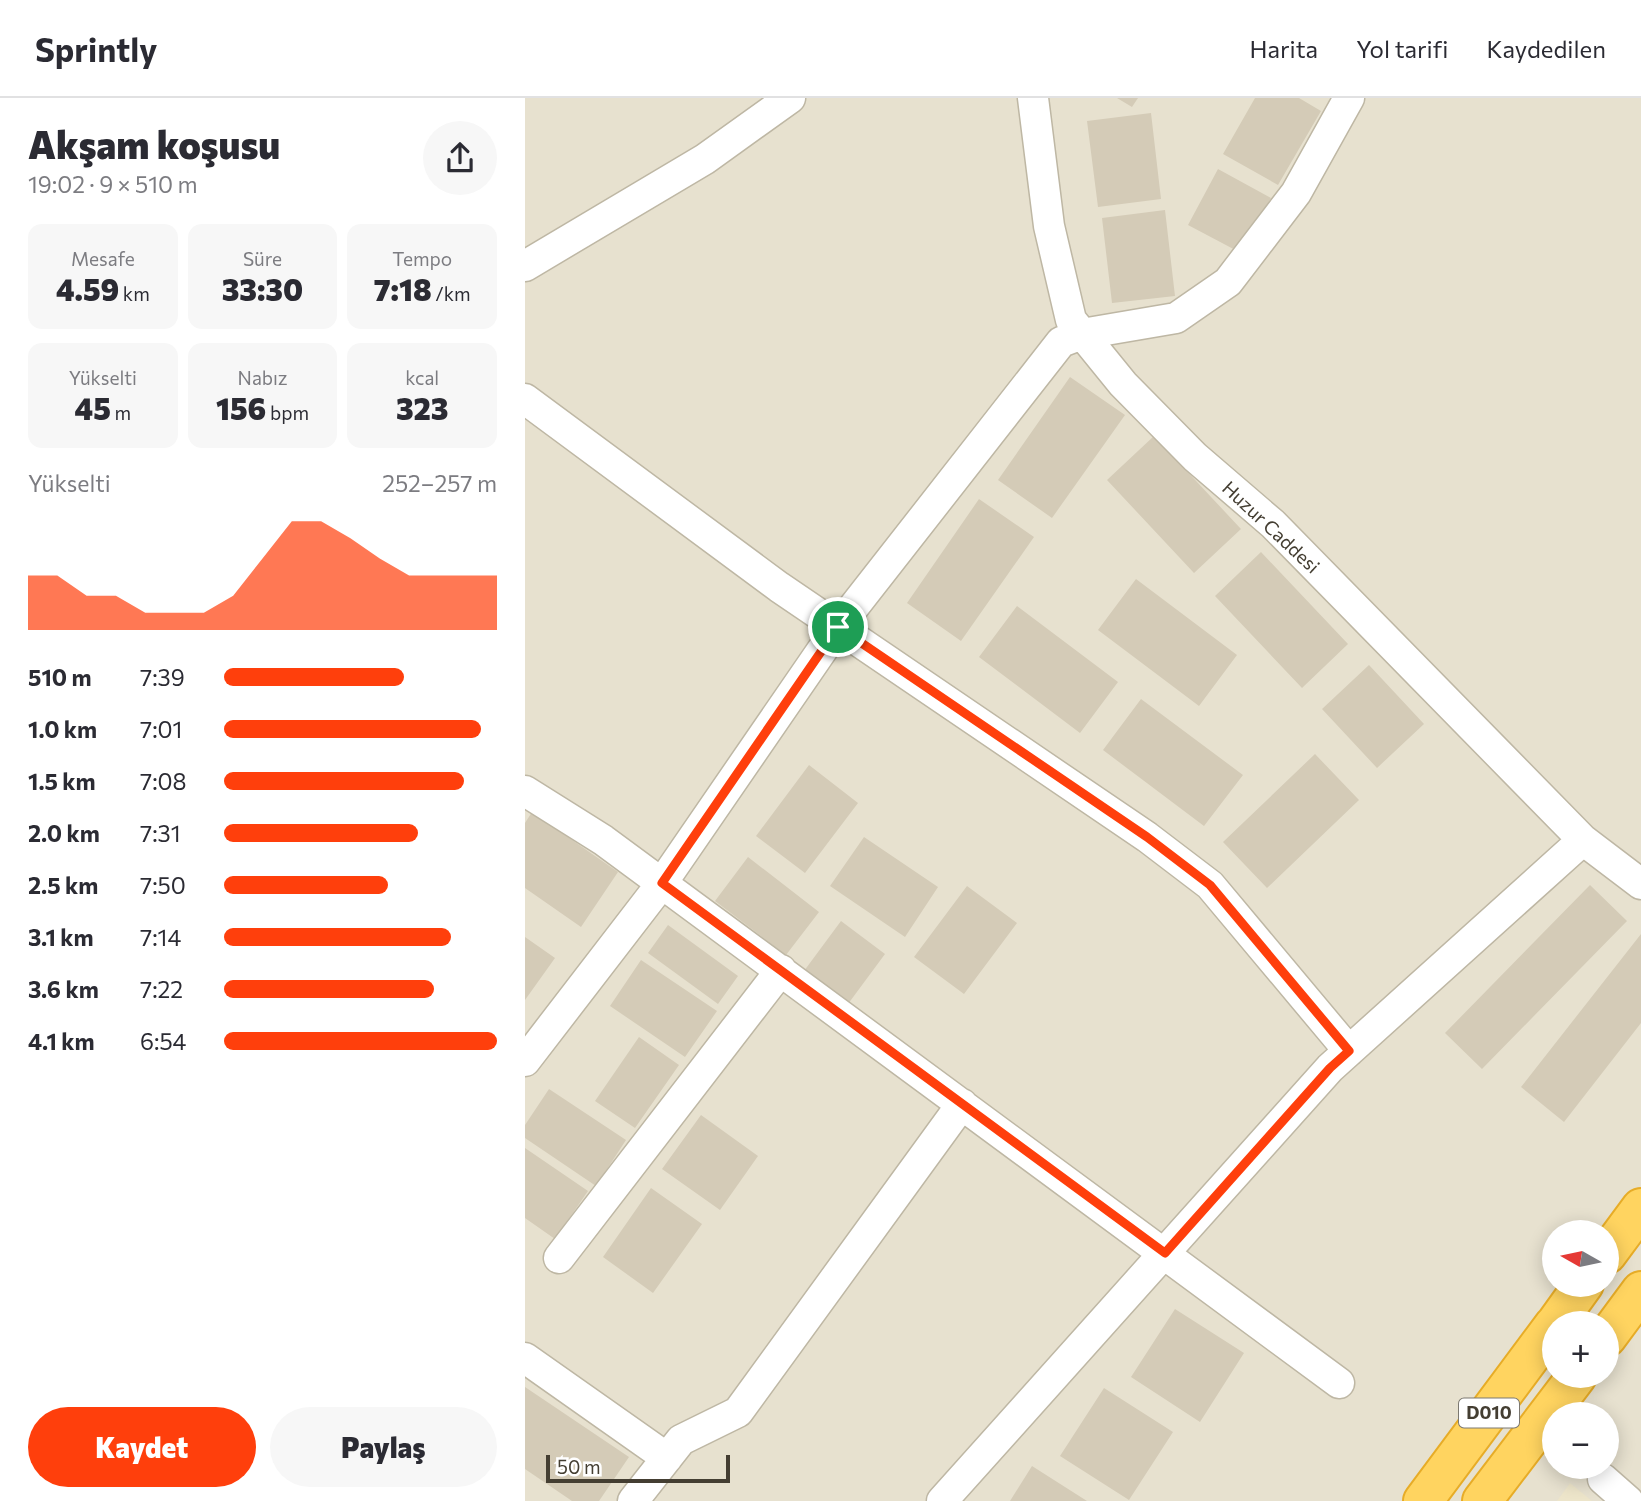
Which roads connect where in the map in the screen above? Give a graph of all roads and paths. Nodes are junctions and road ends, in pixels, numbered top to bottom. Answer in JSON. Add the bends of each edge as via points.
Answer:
{"nodes":[{"id":1,"x":790,"y":98,"type":"edge"},
{"id":2,"x":1033,"y":98,"type":"edge"},
{"id":3,"x":1349,"y":98,"type":"edge"},
{"id":4,"x":525,"y":266,"type":"edge"},
{"id":5,"x":1083,"y":334,"type":"junction"},
{"id":6,"x":525,"y":399,"type":"edge"},
{"id":7,"x":838,"y":627,"type":"junction"},
{"id":8,"x":525,"y":791,"type":"edge"},
{"id":9,"x":1583,"y":841,"type":"junction"},
{"id":10,"x":662,"y":883,"type":"junction"},
{"id":11,"x":1641,"y":884,"type":"edge"},
{"id":12,"x":781,"y":971,"type":"junction"},
{"id":13,"x":1349,"y":1051,"type":"junction"},
{"id":14,"x":525,"y":1060,"type":"edge"},
{"id":15,"x":962,"y":1104,"type":"junction"},
{"id":16,"x":1641,"y":1208,"type":"edge"},
{"id":17,"x":1619,"y":1238,"type":"edge"},
{"id":18,"x":1165,"y":1253,"type":"junction"},
{"id":19,"x":559,"y":1258,"type":"dead end"},
{"id":20,"x":1641,"y":1291,"type":"edge"},
{"id":21,"x":1619,"y":1321,"type":"edge"},
{"id":22,"x":1542,"y":1341,"type":"edge"},
{"id":23,"x":525,"y":1358,"type":"edge"},
{"id":24,"x":1339,"y":1382,"type":"dead end"},
{"id":25,"x":1568,"y":1388,"type":"edge"},
{"id":26,"x":667,"y":1458,"type":"junction"},
{"id":27,"x":1603,"y":1479,"type":"dead end"},
{"id":28,"x":633,"y":1501,"type":"edge"},
{"id":29,"x":942,"y":1501,"type":"edge"},
{"id":30,"x":1423,"y":1501,"type":"edge"},
{"id":31,"x":1482,"y":1501,"type":"edge"},
{"id":32,"x":1629,"y":1501,"type":"edge"}],
"edges":[{"from":1,"to":4,"type":"street","via":[[705,159]]},
{"from":2,"to":5,"type":"street","name":"Huzur Caddesi","via":[[1049,226],[1071,320]]},
{"from":3,"to":5,"type":"street","via":[[1296,193],[1228,282],[1176,318]]},
{"from":5,"to":7,"type":"street","via":[[1061,342]]},
{"from":5,"to":9,"type":"street","name":"Huzur Caddesi","via":[[1123,384],[1195,457],[1273,524]]},
{"from":6,"to":7,"type":"street"},
{"from":7,"to":10,"type":"street"},
{"from":7,"to":13,"type":"street","via":[[1147,837],[1210,885]]},
{"from":8,"to":10,"type":"street"},
{"from":9,"to":11,"type":"street","name":"Huzur Caddesi"},
{"from":9,"to":13,"type":"street"},
{"from":10,"to":12,"type":"street"},
{"from":10,"to":14,"type":"street"},
{"from":12,"to":15,"type":"street"},
{"from":12,"to":19,"type":"street"},
{"from":13,"to":18,"type":"street"},
{"from":15,"to":18,"type":"street"},
{"from":15,"to":26,"type":"street","via":[[738,1412],[681,1440]]},
{"from":16,"to":17,"type":"highway"},
{"from":18,"to":24,"type":"street"},
{"from":18,"to":29,"type":"street"},
{"from":20,"to":21,"type":"highway"},
{"from":22,"to":30,"type":"highway","number":"D010"},
{"from":23,"to":26,"type":"street"},
{"from":25,"to":31,"type":"highway","number":"D010"},
{"from":26,"to":28,"type":"street"},
{"from":27,"to":32,"type":"street"}]}
